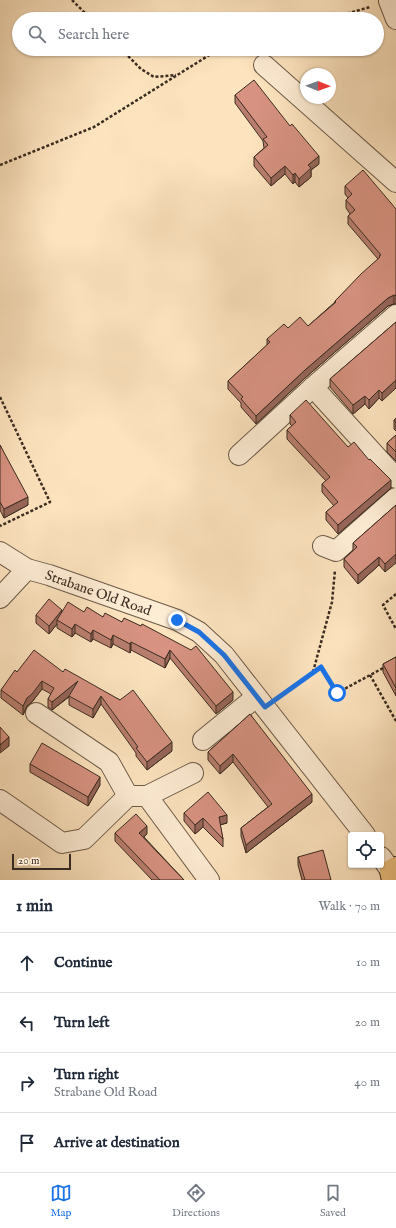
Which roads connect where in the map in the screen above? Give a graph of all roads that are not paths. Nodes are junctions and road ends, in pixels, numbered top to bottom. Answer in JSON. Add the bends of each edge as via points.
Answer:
{"nodes":[{"id":1,"x":264,"y":65,"type":"dead end"},
{"id":2,"x":396,"y":182,"type":"edge"},
{"id":3,"x":396,"y":315,"type":"edge"},
{"id":4,"x":313,"y":387,"type":"junction"},
{"id":5,"x":239,"y":455,"type":"dead end"},
{"id":6,"x":396,"y":478,"type":"edge"},
{"id":7,"x":396,"y":498,"type":"edge"},
{"id":8,"x":330,"y":548,"type":"road end"},
{"id":9,"x":0,"y":552,"type":"edge"},
{"id":10,"x":27,"y":569,"type":"junction"},
{"id":11,"x":0,"y":598,"type":"edge"},
{"id":12,"x":260,"y":702,"type":"junction"},
{"id":13,"x":36,"y":713,"type":"dead end"},
{"id":14,"x":203,"y":740,"type":"dead end"},
{"id":15,"x":193,"y":773,"type":"dead end"},
{"id":16,"x":138,"y":796,"type":"junction"},
{"id":17,"x":0,"y":800,"type":"edge"},
{"id":18,"x":363,"y":832,"type":"edge"},
{"id":19,"x":209,"y":880,"type":"edge"}],
"edges":[{"from":1,"to":2,"type":"street"},
{"from":3,"to":4,"type":"street"},
{"from":4,"to":5,"type":"street"},
{"from":4,"to":6,"type":"street"},
{"from":7,"to":8,"type":"street"},
{"from":9,"to":10,"type":"street","name":"Strabane Old Road"},
{"from":10,"to":11,"type":"street"},
{"from":10,"to":12,"type":"street","name":"Strabane Old Road","via":[[177,620],[199,632],[224,655]]},
{"from":12,"to":14,"type":"street"},
{"from":12,"to":18,"type":"street","name":"Strabane Old Road"},
{"from":13,"to":16,"type":"street","via":[[109,762]]},
{"from":15,"to":16,"type":"street"},
{"from":16,"to":17,"type":"street","via":[[84,839],[62,842]]},
{"from":16,"to":19,"type":"street"}]}
